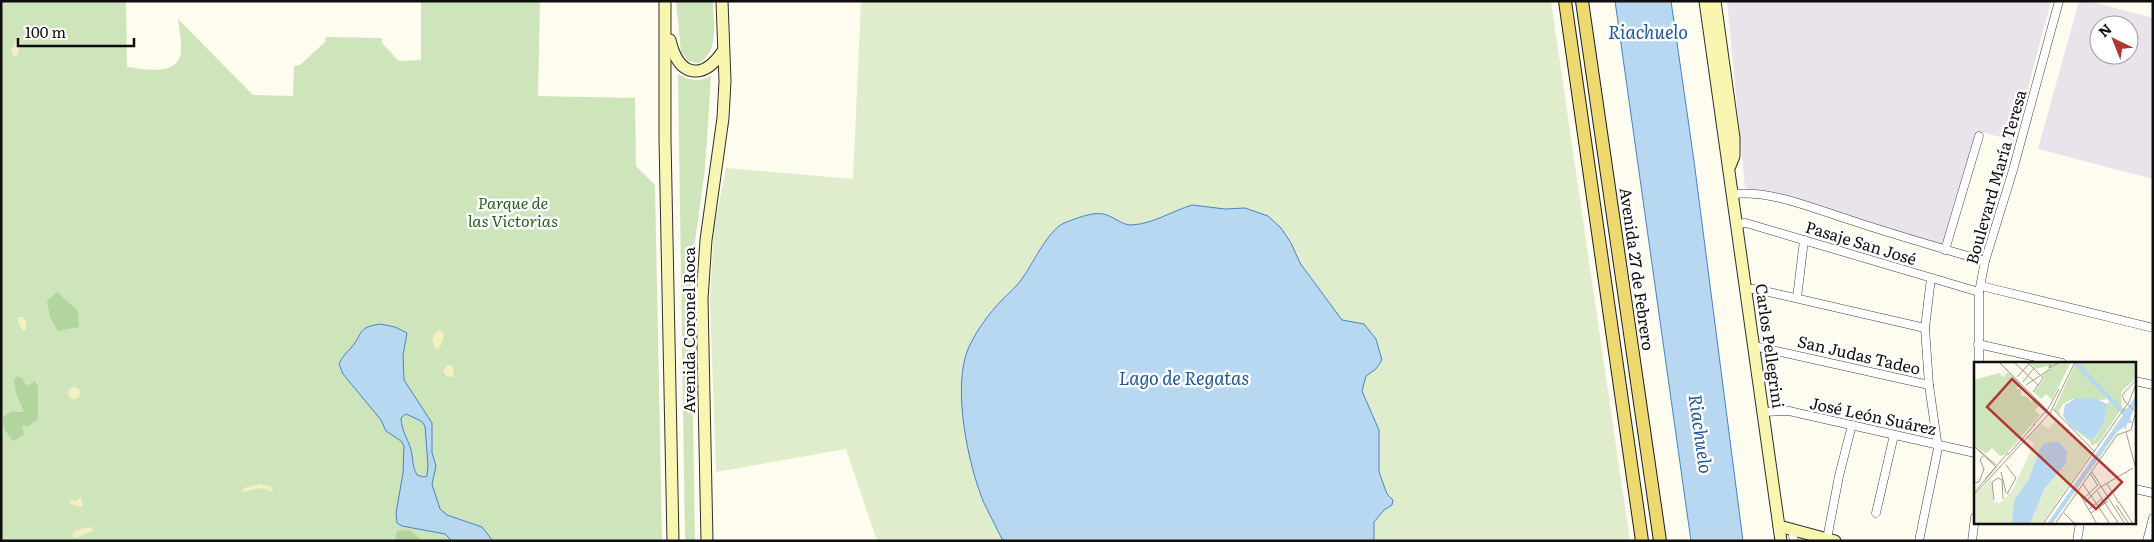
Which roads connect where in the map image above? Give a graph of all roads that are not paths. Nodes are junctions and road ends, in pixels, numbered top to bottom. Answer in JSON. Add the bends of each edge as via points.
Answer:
{"nodes":[{"id":1,"x":665,"y":1,"type":"edge"},
{"id":2,"x":722,"y":1,"type":"edge"},
{"id":3,"x":1565,"y":1,"type":"edge"},
{"id":4,"x":1582,"y":1,"type":"edge"},
{"id":5,"x":1704,"y":1,"type":"edge"},
{"id":6,"x":1715,"y":1,"type":"edge"},
{"id":7,"x":2059,"y":1,"type":"edge"},
{"id":8,"x":666,"y":24,"type":"junction"},
{"id":9,"x":723,"y":51,"type":"junction"},
{"id":10,"x":1979,"y":136,"type":"dead end"},
{"id":11,"x":1729,"y":170,"type":"junction"},
{"id":12,"x":1732,"y":194,"type":"junction"},
{"id":13,"x":1736,"y":224,"type":"junction"},
{"id":14,"x":1804,"y":240,"type":"junction"},
{"id":15,"x":1945,"y":250,"type":"junction"},
{"id":16,"x":1985,"y":261,"type":"junction"},
{"id":17,"x":1931,"y":278,"type":"junction"},
{"id":18,"x":1746,"y":289,"type":"junction"},
{"id":19,"x":1980,"y":289,"type":"junction"},
{"id":20,"x":1797,"y":298,"type":"junction"},
{"id":21,"x":1925,"y":328,"type":"junction"},
{"id":22,"x":2153,"y":328,"type":"edge"},
{"id":23,"x":1978,"y":344,"type":"junction"},
{"id":24,"x":1754,"y":346,"type":"junction"},
{"id":25,"x":1978,"y":362,"type":"edge"},
{"id":26,"x":2058,"y":362,"type":"edge"},
{"id":27,"x":2136,"y":381,"type":"edge"},
{"id":28,"x":1929,"y":385,"type":"junction"},
{"id":29,"x":2153,"y":385,"type":"edge"},
{"id":30,"x":1764,"y":412,"type":"junction"},
{"id":31,"x":1852,"y":425,"type":"junction"},
{"id":32,"x":1894,"y":435,"type":"junction"},
{"id":33,"x":1938,"y":444,"type":"junction"},
{"id":34,"x":1974,"y":453,"type":"edge"},
{"id":35,"x":2136,"y":490,"type":"edge"},
{"id":36,"x":2153,"y":493,"type":"edge"},
{"id":37,"x":1876,"y":513,"type":"dead end"},
{"id":38,"x":2153,"y":518,"type":"edge"},
{"id":39,"x":1974,"y":524,"type":"edge"},
{"id":40,"x":2080,"y":524,"type":"edge"},
{"id":41,"x":1779,"y":526,"type":"junction"},
{"id":42,"x":1793,"y":535,"type":"edge"},
{"id":43,"x":1831,"y":540,"type":"edge"},
{"id":44,"x":673,"y":541,"type":"edge"},
{"id":45,"x":707,"y":541,"type":"edge"},
{"id":46,"x":1642,"y":541,"type":"edge"},
{"id":47,"x":1660,"y":541,"type":"edge"},
{"id":48,"x":1781,"y":541,"type":"edge"},
{"id":49,"x":1919,"y":541,"type":"edge"},
{"id":50,"x":1972,"y":541,"type":"edge"},
{"id":51,"x":2077,"y":541,"type":"edge"},
{"id":52,"x":2147,"y":541,"type":"edge"}],
"edges":[{"from":1,"to":8,"type":"main road","name":"Avenida Coronel Roca"},
{"from":2,"to":9,"type":"main road","name":"Avenida Coronel Roca"},
{"from":3,"to":46,"type":"main road","name":"Avenida 27 de Febrero"},
{"from":4,"to":47,"type":"main road","name":"Avenida 27 de Febrero"},
{"from":5,"to":11,"type":"main road","name":"Carlos Pellegrini"},
{"from":6,"to":11,"type":"main road","name":"Carlos Pellegrini","via":[[1734,138],[1734,156]]},
{"from":7,"to":16,"type":"street","name":"Boulevard María Teresa"},
{"from":8,"to":9,"type":"main road","via":[[675,57],[687,70],[701,71],[714,63]]},
{"from":8,"to":44,"type":"main road","name":"Avenida Coronel Roca","via":[[665,139]]},
{"from":9,"to":45,"type":"main road","name":"Avenida Coronel Roca","via":[[724,118],[703,270]]},
{"from":10,"to":15,"type":"street"},
{"from":11,"to":12,"type":"main road","name":"Carlos Pellegrini"},
{"from":12,"to":13,"type":"main road","name":"Carlos Pellegrini"},
{"from":12,"to":15,"type":"street","via":[[1754,193],[1804,206]]},
{"from":13,"to":14,"type":"street","name":"Pasaje San José","via":[[1746,223]]},
{"from":13,"to":18,"type":"main road","name":"Carlos Pellegrini"},
{"from":14,"to":17,"type":"street","name":"Pasaje San José"},
{"from":14,"to":20,"type":"street"},
{"from":15,"to":16,"type":"street"},
{"from":16,"to":19,"type":"street","name":"Boulevard María Teresa"},
{"from":17,"to":19,"type":"street","name":"Pasaje San José"},
{"from":17,"to":21,"type":"street"},
{"from":18,"to":20,"type":"street"},
{"from":18,"to":24,"type":"main road","name":"Carlos Pellegrini"},
{"from":19,"to":22,"type":"street","name":"Pasaje San José"},
{"from":19,"to":23,"type":"street","name":"Boulevard María Teresa"},
{"from":20,"to":21,"type":"street"},
{"from":21,"to":28,"type":"street"},
{"from":23,"to":25,"type":"street","name":"Boulevard María Teresa"},
{"from":23,"to":26,"type":"street"},
{"from":24,"to":28,"type":"street","name":"San Judas Tadeo"},
{"from":24,"to":30,"type":"main road","name":"Carlos Pellegrini"},
{"from":27,"to":29,"type":"street"},
{"from":28,"to":33,"type":"street"},
{"from":30,"to":31,"type":"street","name":"José León Suárez","via":[[1785,411]]},
{"from":30,"to":41,"type":"main road","name":"Carlos Pellegrini"},
{"from":31,"to":32,"type":"street","name":"José León Suárez"},
{"from":31,"to":43,"type":"street","via":[[1839,476]]},
{"from":32,"to":33,"type":"street","name":"José León Suárez"},
{"from":32,"to":37,"type":"street"},
{"from":33,"to":34,"type":"street","name":"José León Suárez"},
{"from":33,"to":49,"type":"street"},
{"from":35,"to":36,"type":"street"},
{"from":38,"to":52,"type":"street"},
{"from":39,"to":50,"type":"street"},
{"from":40,"to":51,"type":"street"},
{"from":41,"to":42,"type":"main road"},
{"from":41,"to":48,"type":"main road","name":"Carlos Pellegrini"},
{"from":42,"to":43,"type":"main road"}]}
